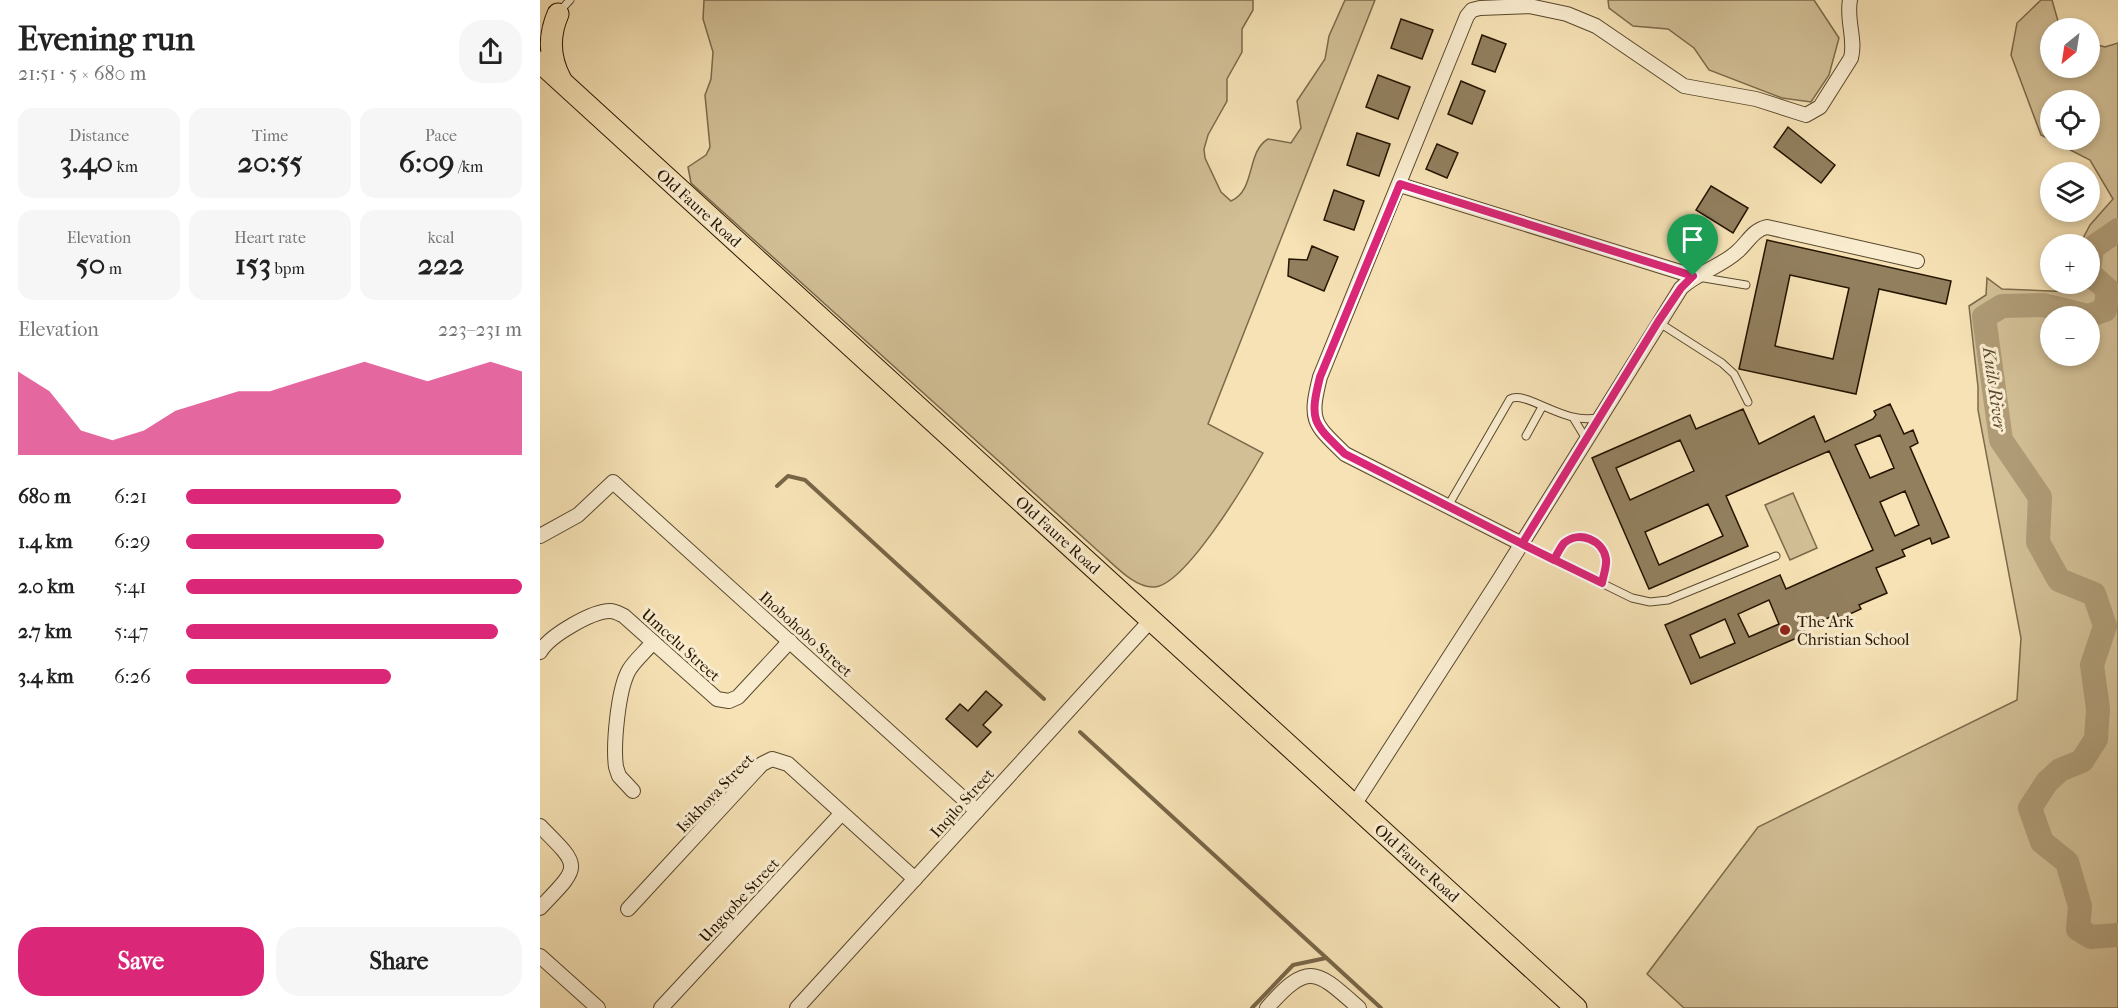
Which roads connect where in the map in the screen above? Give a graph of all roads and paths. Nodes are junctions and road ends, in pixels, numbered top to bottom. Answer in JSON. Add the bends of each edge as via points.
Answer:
{"nodes":[{"id":1,"x":1851,"y":0,"type":"edge"},
{"id":2,"x":1529,"y":3,"type":"edge"},
{"id":3,"x":552,"y":19,"type":"edge"},
{"id":4,"x":540,"y":62,"type":"edge"},
{"id":5,"x":567,"y":87,"type":"junction"},
{"id":6,"x":1400,"y":184,"type":"junction"},
{"id":7,"x":1917,"y":261,"type":"dead end"},
{"id":8,"x":1693,"y":276,"type":"junction"},
{"id":9,"x":1746,"y":285,"type":"dead end"},
{"id":10,"x":1658,"y":322,"type":"junction"},
{"id":11,"x":1748,"y":402,"type":"dead end"},
{"id":12,"x":1542,"y":407,"type":"junction"},
{"id":13,"x":1599,"y":417,"type":"junction"},
{"id":14,"x":1574,"y":419,"type":"junction"},
{"id":15,"x":1526,"y":436,"type":"dead end"},
{"id":16,"x":1586,"y":439,"type":"junction"},
{"id":17,"x":1448,"y":506,"type":"junction"},
{"id":18,"x":540,"y":537,"type":"edge"},
{"id":19,"x":1522,"y":544,"type":"junction"},
{"id":20,"x":1776,"y":556,"type":"dead end"},
{"id":21,"x":1554,"y":560,"type":"junction"},
{"id":22,"x":1602,"y":583,"type":"junction"},
{"id":23,"x":1151,"y":620,"type":"junction"},
{"id":24,"x":790,"y":641,"type":"junction"},
{"id":25,"x":653,"y":642,"type":"junction"},
{"id":26,"x":540,"y":652,"type":"edge"},
{"id":27,"x":633,"y":791,"type":"dead end"},
{"id":28,"x":1354,"y":805,"type":"junction"},
{"id":29,"x":976,"y":812,"type":"junction"},
{"id":30,"x":841,"y":814,"type":"junction"},
{"id":31,"x":540,"y":825,"type":"edge"},
{"id":32,"x":915,"y":879,"type":"junction"},
{"id":33,"x":540,"y":908,"type":"edge"},
{"id":34,"x":627,"y":909,"type":"dead end"},
{"id":35,"x":540,"y":956,"type":"edge"},
{"id":36,"x":598,"y":1008,"type":"edge"},
{"id":37,"x":661,"y":1008,"type":"edge"},
{"id":38,"x":797,"y":1008,"type":"edge"},
{"id":39,"x":1267,"y":1008,"type":"edge"},
{"id":40,"x":1359,"y":1008,"type":"edge"},
{"id":41,"x":1576,"y":1008,"type":"edge"}],
"edges":[{"from":1,"to":2,"type":"street","via":[[1851,58],[1820,107],[1806,115],[1756,99],[1684,86],[1596,26]]},
{"from":2,"to":6,"type":"street","via":[[1480,8],[1467,16]]},
{"from":3,"to":5,"type":"main road","via":[[552,57]]},
{"from":4,"to":5,"type":"main road","name":"Old Faure Road"},
{"from":5,"to":23,"type":"main road","name":"Old Faure Road"},
{"from":6,"to":8,"type":"street"},
{"from":6,"to":17,"type":"street","via":[[1320,377],[1314,418],[1322,432],[1345,454]]},
{"from":7,"to":8,"type":"street","via":[[1767,227],[1759,229],[1728,259]]},
{"from":8,"to":9,"type":"lane"},
{"from":8,"to":10,"type":"street"},
{"from":10,"to":11,"type":"lane","via":[[1722,363],[1734,374]]},
{"from":10,"to":13,"type":"street"},
{"from":12,"to":14,"type":"lane"},
{"from":12,"to":15,"type":"lane"},
{"from":12,"to":17,"type":"lane","via":[[1521,397],[1510,399]]},
{"from":13,"to":14,"type":"lane"},
{"from":13,"to":16,"type":"street"},
{"from":14,"to":16,"type":"lane"},
{"from":16,"to":19,"type":"street"},
{"from":17,"to":19,"type":"street"},
{"from":18,"to":24,"type":"street","name":"Ihobohobo Street","via":[[578,515],[613,482]]},
{"from":19,"to":21,"type":"lane"},
{"from":19,"to":28,"type":"street"},
{"from":20,"to":22,"type":"lane","via":[[1659,602],[1641,601]]},
{"from":21,"to":22,"type":"lane"},
{"from":21,"to":22,"type":"lane","via":[[1570,539],[1591,540],[1605,557]]},
{"from":23,"to":28,"type":"main road","name":"Old Faure Road"},
{"from":23,"to":29,"type":"street","name":"Inqilo Street"},
{"from":24,"to":25,"type":"street","name":"Umcelu Street","via":[[738,697],[729,701],[717,699]]},
{"from":24,"to":29,"type":"street","name":"Ihobohobo Street"},
{"from":25,"to":26,"type":"street","name":"Umcelu Street","via":[[624,616],[612,611],[550,638]]},
{"from":25,"to":27,"type":"street","via":[[630,669],[620,710],[615,767]]},
{"from":28,"to":41,"type":"main road","name":"Old Faure Road"},
{"from":29,"to":32,"type":"street","name":"Inqilo Street"},
{"from":30,"to":32,"type":"street","name":"Isikhova Street"},
{"from":30,"to":34,"type":"street","name":"Isikhova Street","via":[[788,764],[772,759],[762,764]]},
{"from":30,"to":37,"type":"street","name":"Ungqobe Street"},
{"from":31,"to":33,"type":"street","via":[[570,855],[572,863],[567,879]]},
{"from":32,"to":38,"type":"street","name":"Inqilo Street"},
{"from":35,"to":36,"type":"street"},
{"from":39,"to":40,"type":"street","via":[[1296,981],[1310,975],[1325,978]]}]}
